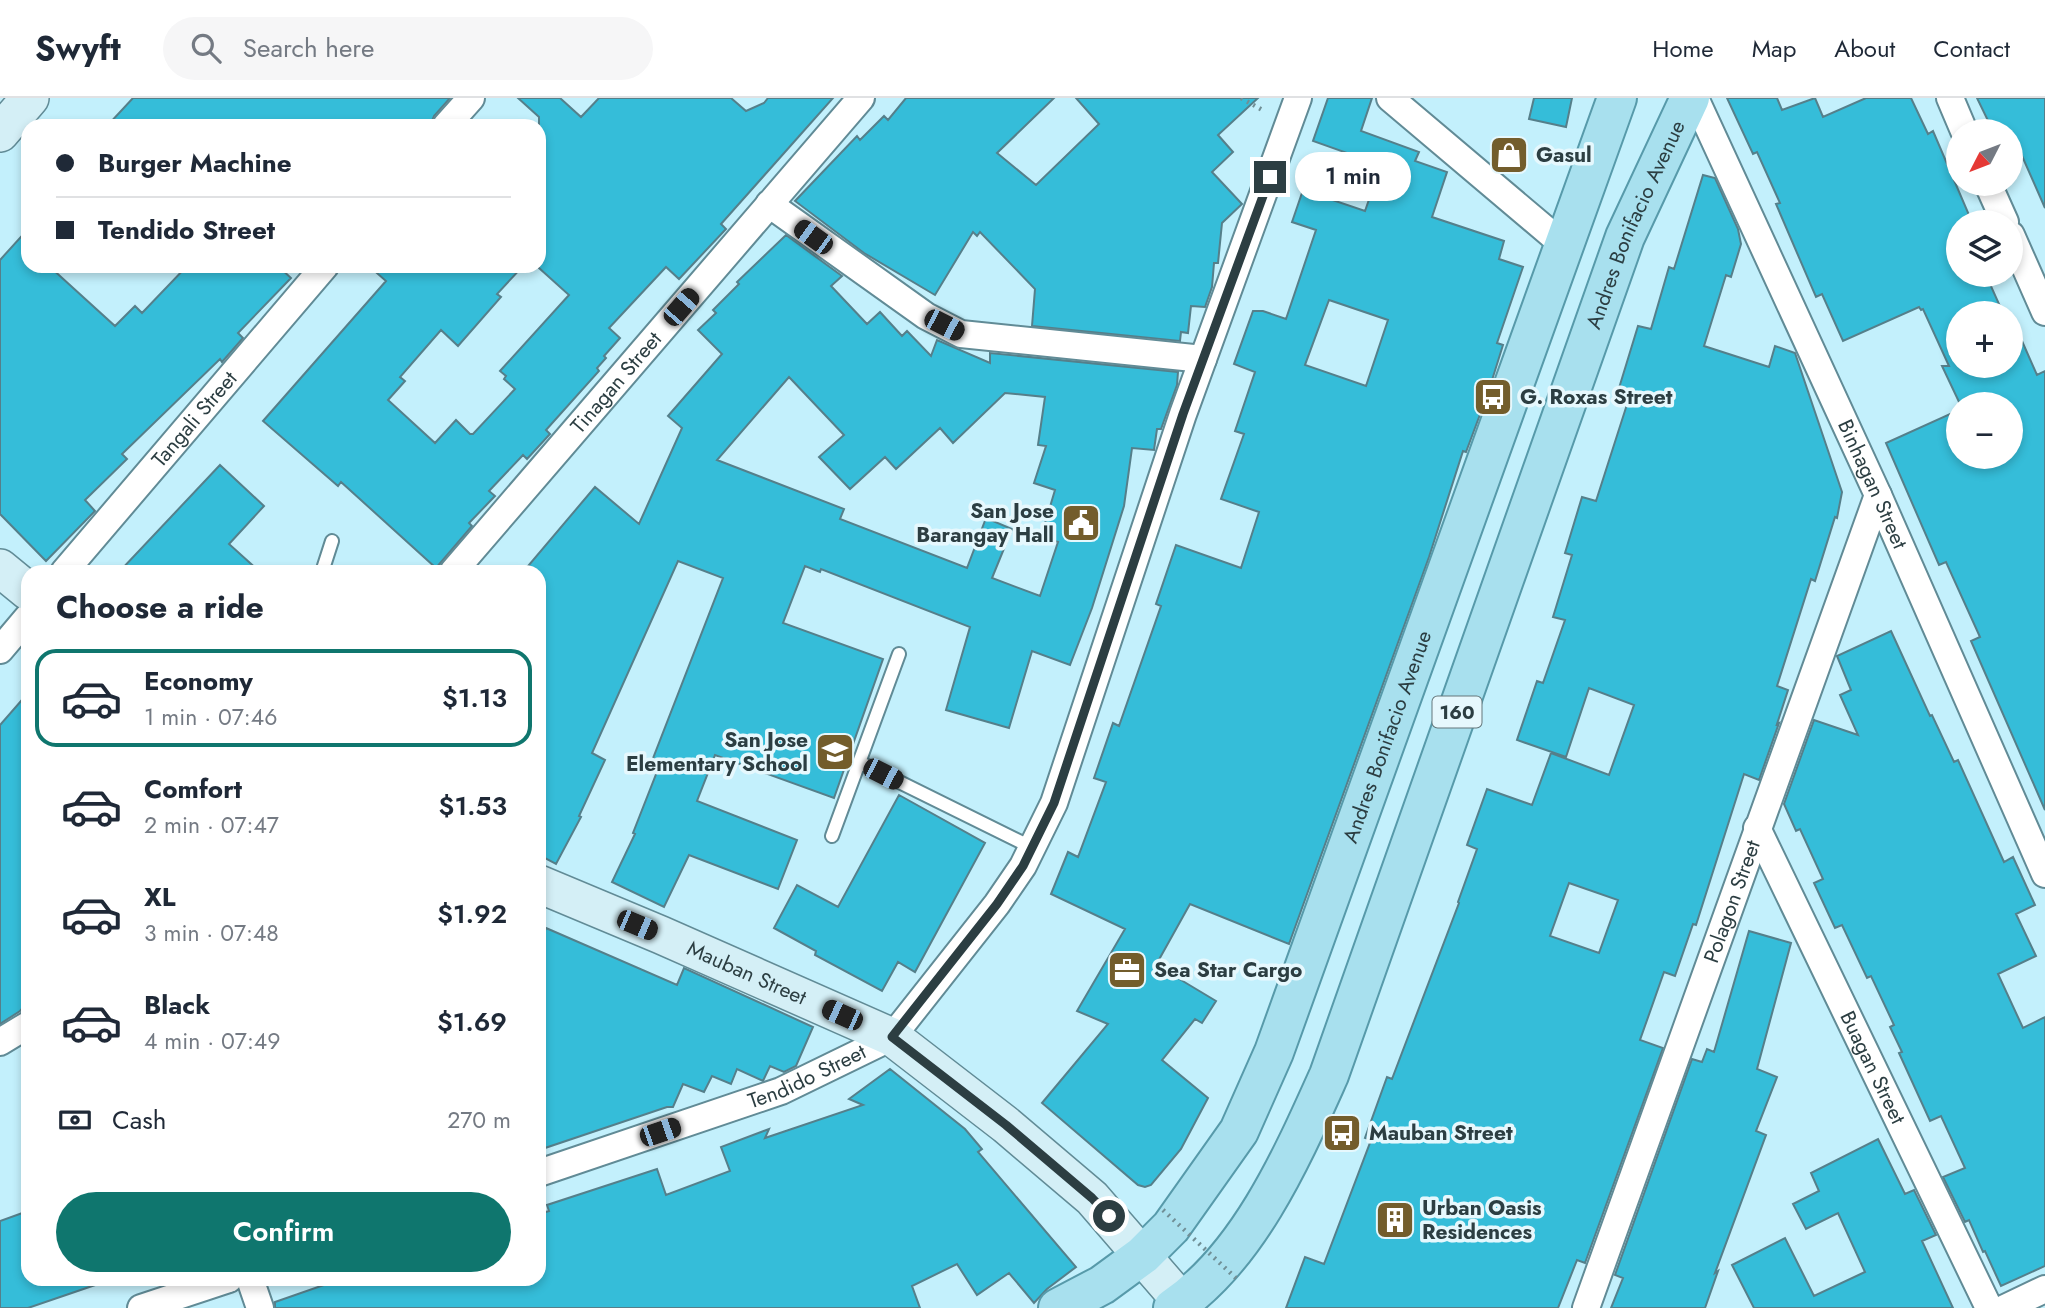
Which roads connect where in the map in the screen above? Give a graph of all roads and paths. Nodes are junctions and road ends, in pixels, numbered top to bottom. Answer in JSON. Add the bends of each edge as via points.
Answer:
{"nodes":[{"id":1,"x":30,"y":98,"type":"edge"},
{"id":2,"x":471,"y":98,"type":"edge"},
{"id":3,"x":861,"y":98,"type":"edge"},
{"id":4,"x":1298,"y":98,"type":"edge"},
{"id":5,"x":1390,"y":98,"type":"edge"},
{"id":6,"x":1617,"y":98,"type":"edge"},
{"id":7,"x":1693,"y":98,"type":"edge"},
{"id":8,"x":1950,"y":98,"type":"edge"},
{"id":9,"x":452,"y":119,"type":"edge"},
{"id":10,"x":1959,"y":119,"type":"edge"},
{"id":11,"x":0,"y":133,"type":"edge"},
{"id":12,"x":768,"y":204,"type":"junction"},
{"id":13,"x":1565,"y":246,"type":"junction"},
{"id":14,"x":2023,"y":262,"type":"edge"},
{"id":15,"x":319,"y":273,"type":"edge"},
{"id":16,"x":2045,"y":312,"type":"edge"},
{"id":17,"x":1203,"y":359,"type":"junction"},
{"id":18,"x":1878,"y":495,"type":"junction"},
{"id":19,"x":332,"y":541,"type":"dead end"},
{"id":20,"x":70,"y":565,"type":"edge"},
{"id":21,"x":323,"y":565,"type":"edge"},
{"id":22,"x":459,"y":565,"type":"edge"},
{"id":23,"x":0,"y":568,"type":"edge"},
{"id":24,"x":21,"y":585,"type":"edge"},
{"id":25,"x":21,"y":625,"type":"edge"},
{"id":26,"x":0,"y":650,"type":"edge"},
{"id":27,"x":899,"y":654,"type":"dead end"},
{"id":28,"x":861,"y":763,"type":"junction"},
{"id":29,"x":1757,"y":828,"type":"junction"},
{"id":30,"x":832,"y":836,"type":"dead end"},
{"id":31,"x":1033,"y":848,"type":"junction"},
{"id":32,"x":2045,"y":874,"type":"edge"},
{"id":33,"x":546,"y":887,"type":"edge"},
{"id":34,"x":21,"y":1030,"type":"edge"},
{"id":35,"x":892,"y":1037,"type":"junction"},
{"id":36,"x":0,"y":1042,"type":"edge"},
{"id":37,"x":546,"y":1171,"type":"edge"},
{"id":38,"x":1163,"y":1210,"type":"dead end"},
{"id":39,"x":1143,"y":1255,"type":"junction"},
{"id":40,"x":1238,"y":1280,"type":"dead end"},
{"id":41,"x":208,"y":1286,"type":"edge"},
{"id":42,"x":252,"y":1286,"type":"edge"},
{"id":43,"x":2045,"y":1289,"type":"edge"},
{"id":44,"x":1180,"y":1306,"type":"edge"},
{"id":45,"x":141,"y":1308,"type":"edge"},
{"id":46,"x":260,"y":1308,"type":"edge"},
{"id":47,"x":1058,"y":1308,"type":"edge"},
{"id":48,"x":1586,"y":1308,"type":"edge"},
{"id":49,"x":1989,"y":1308,"type":"edge"},
{"id":50,"x":2005,"y":1308,"type":"edge"}],
"edges":[{"from":1,"to":11,"type":"street"},
{"from":2,"to":9,"type":"street"},
{"from":3,"to":12,"type":"street","name":"Tinagan Street"},
{"from":4,"to":17,"type":"street","name":"Tendido Street"},
{"from":5,"to":13,"type":"street"},
{"from":6,"to":13,"type":"main road","name":"Andres Bonifacio Avenue","number":"160"},
{"from":7,"to":18,"type":"street","name":"Binhagan Street"},
{"from":7,"to":44,"type":"main road","name":"Andres Bonifacio Avenue","number":"160","via":[[1625,237],[1329,1075],[1290,1163],[1253,1224],[1215,1272]]},
{"from":8,"to":10,"type":"street"},
{"from":12,"to":17,"type":"street","via":[[915,308],[961,334]]},
{"from":12,"to":22,"type":"street","name":"Tinagan Street"},
{"from":13,"to":39,"type":"main road","name":"Andres Bonifacio Avenue","number":"160","via":[[1274,1052],[1239,1131],[1184,1212]]},
{"from":14,"to":16,"type":"street"},
{"from":15,"to":20,"type":"street","name":"Tangali Street"},
{"from":17,"to":31,"type":"street","name":"Tendido Street","via":[[1054,803]]},
{"from":18,"to":29,"type":"street","name":"Polagon Street"},
{"from":18,"to":32,"type":"street","name":"Binhagan Street"},
{"from":19,"to":21,"type":"lane"},
{"from":23,"to":24,"type":"street"},
{"from":25,"to":26,"type":"street"},
{"from":27,"to":28,"type":"lane"},
{"from":28,"to":30,"type":"lane"},
{"from":28,"to":31,"type":"lane"},
{"from":29,"to":48,"type":"street","name":"Polagon Street"},
{"from":29,"to":49,"type":"street","name":"Buagan Street"},
{"from":31,"to":35,"type":"street","name":"Tendido Street","via":[[997,904]]},
{"from":33,"to":35,"type":"street","name":"Mauban Street"},
{"from":34,"to":36,"type":"street"},
{"from":35,"to":37,"type":"street","name":"Tendido Street","via":[[781,1091]]},
{"from":35,"to":39,"type":"street","name":"Mauban Street","via":[[1092,1198]]},
{"from":38,"to":40,"type":"path","bridge":true},
{"from":39,"to":44,"type":"street","name":"Mauban Street"},
{"from":39,"to":47,"type":"main road","name":"Andres Bonifacio Avenue","number":"160","via":[[1102,1285]]},
{"from":41,"to":45,"type":"street"},
{"from":42,"to":46,"type":"street"},
{"from":43,"to":50,"type":"street"}]}
